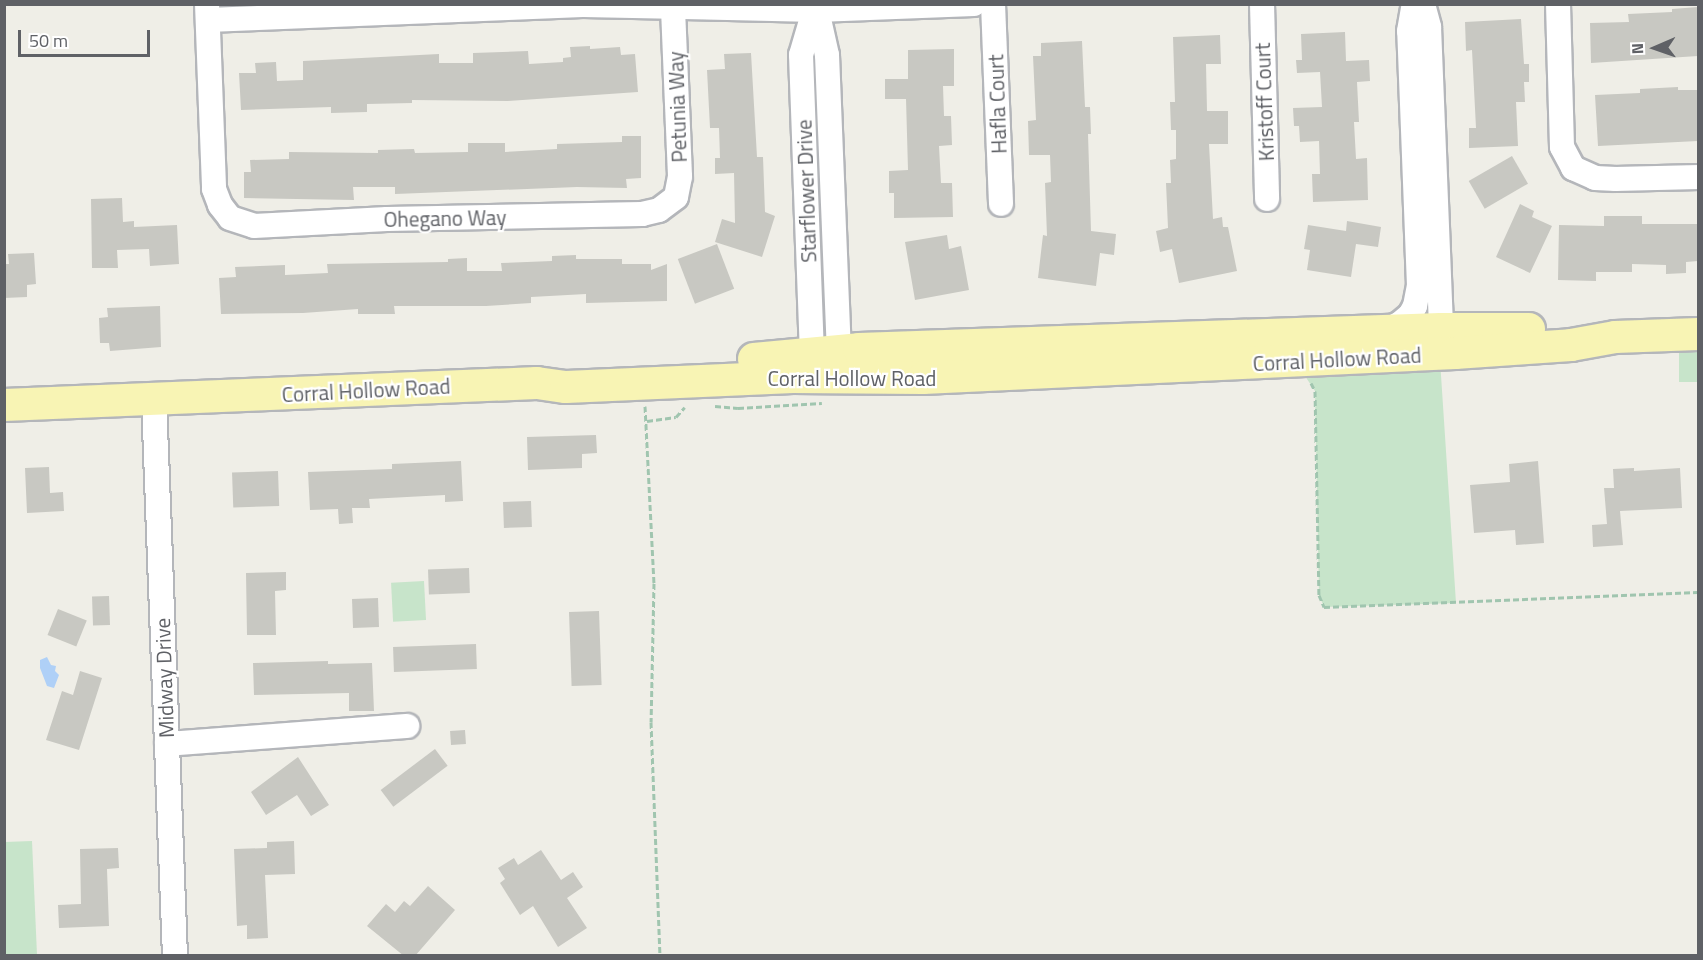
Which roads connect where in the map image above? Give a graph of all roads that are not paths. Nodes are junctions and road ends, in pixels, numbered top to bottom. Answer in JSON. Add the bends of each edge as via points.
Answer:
{"nodes":[{"id":1,"x":974,"y":4,"type":"edge"},
{"id":2,"x":993,"y":4,"type":"edge"},
{"id":3,"x":1262,"y":4,"type":"edge"},
{"id":4,"x":1414,"y":4,"type":"edge"},
{"id":5,"x":1423,"y":4,"type":"edge"},
{"id":6,"x":1558,"y":4,"type":"edge"},
{"id":7,"x":673,"y":7,"type":"junction"},
{"id":8,"x":817,"y":7,"type":"edge"},
{"id":9,"x":412,"y":8,"type":"edge"},
{"id":10,"x":207,"y":12,"type":"edge"},
{"id":11,"x":1698,"y":177,"type":"edge"},
{"id":12,"x":1267,"y":199,"type":"dead end"},
{"id":13,"x":669,"y":204,"type":"joint"},
{"id":14,"x":1001,"y":204,"type":"dead end"},
{"id":15,"x":1441,"y":329,"type":"junction"},
{"id":16,"x":1380,"y":332,"type":"junction"},
{"id":17,"x":1698,"y":334,"type":"edge"},
{"id":18,"x":1615,"y":337,"type":"junction"},
{"id":19,"x":1192,"y":366,"type":"junction"},
{"id":20,"x":827,"y":371,"type":"junction"},
{"id":21,"x":537,"y":383,"type":"junction"},
{"id":22,"x":154,"y":400,"type":"junction"},
{"id":23,"x":4,"y":405,"type":"edge"},
{"id":24,"x":407,"y":726,"type":"dead end"},
{"id":25,"x":167,"y":744,"type":"junction"},
{"id":26,"x":175,"y":956,"type":"edge"}],
"edges":[{"from":1,"to":8,"type":"street"},
{"from":2,"to":14,"type":"street","name":"Hafla Court"},
{"from":3,"to":12,"type":"street","name":"Kristoff Court"},
{"from":4,"to":16,"type":"street","via":[[1409,32],[1419,286],[1410,315]]},
{"from":5,"to":15,"type":"street","via":[[1429,27]]},
{"from":6,"to":11,"type":"street","via":[[1562,147],[1573,168],[1595,178]]},
{"from":7,"to":8,"type":"street"},
{"from":7,"to":9,"type":"street"},
{"from":7,"to":13,"type":"street","name":"Petunia Way","via":[[680,176],[676,197]]},
{"from":8,"to":20,"type":"street","via":[[827,55]]},
{"from":9,"to":10,"type":"street"},
{"from":10,"to":13,"type":"street","name":"Ohegano Way","via":[[214,189],[224,211],[238,223],[254,226],[642,214]]},
{"from":15,"to":16,"type":"main road"},
{"from":15,"to":18,"type":"main road","via":[[1558,328]]},
{"from":15,"to":19,"type":"street","via":[[1433,340],[1416,346],[1238,355]]},
{"from":16,"to":20,"type":"main road"},
{"from":17,"to":18,"type":"main road","name":"Corral Hollow Road"},
{"from":18,"to":19,"type":"main road","name":"Corral Hollow Road","via":[[1571,345],[1455,353]]},
{"from":19,"to":20,"type":"main road","name":"Corral Hollow Road","via":[[923,378]]},
{"from":20,"to":21,"type":"main road","name":"Corral Hollow Road","via":[[642,384],[567,387]]},
{"from":20,"to":21,"type":"main road","via":[[607,366],[566,372]]},
{"from":21,"to":22,"type":"main road","name":"Corral Hollow Road"},
{"from":22,"to":23,"type":"main road","name":"Corral Hollow Road"},
{"from":22,"to":25,"type":"street","name":"Midway Drive"},
{"from":24,"to":25,"type":"street"},
{"from":25,"to":26,"type":"street","name":"Midway Drive"}]}
